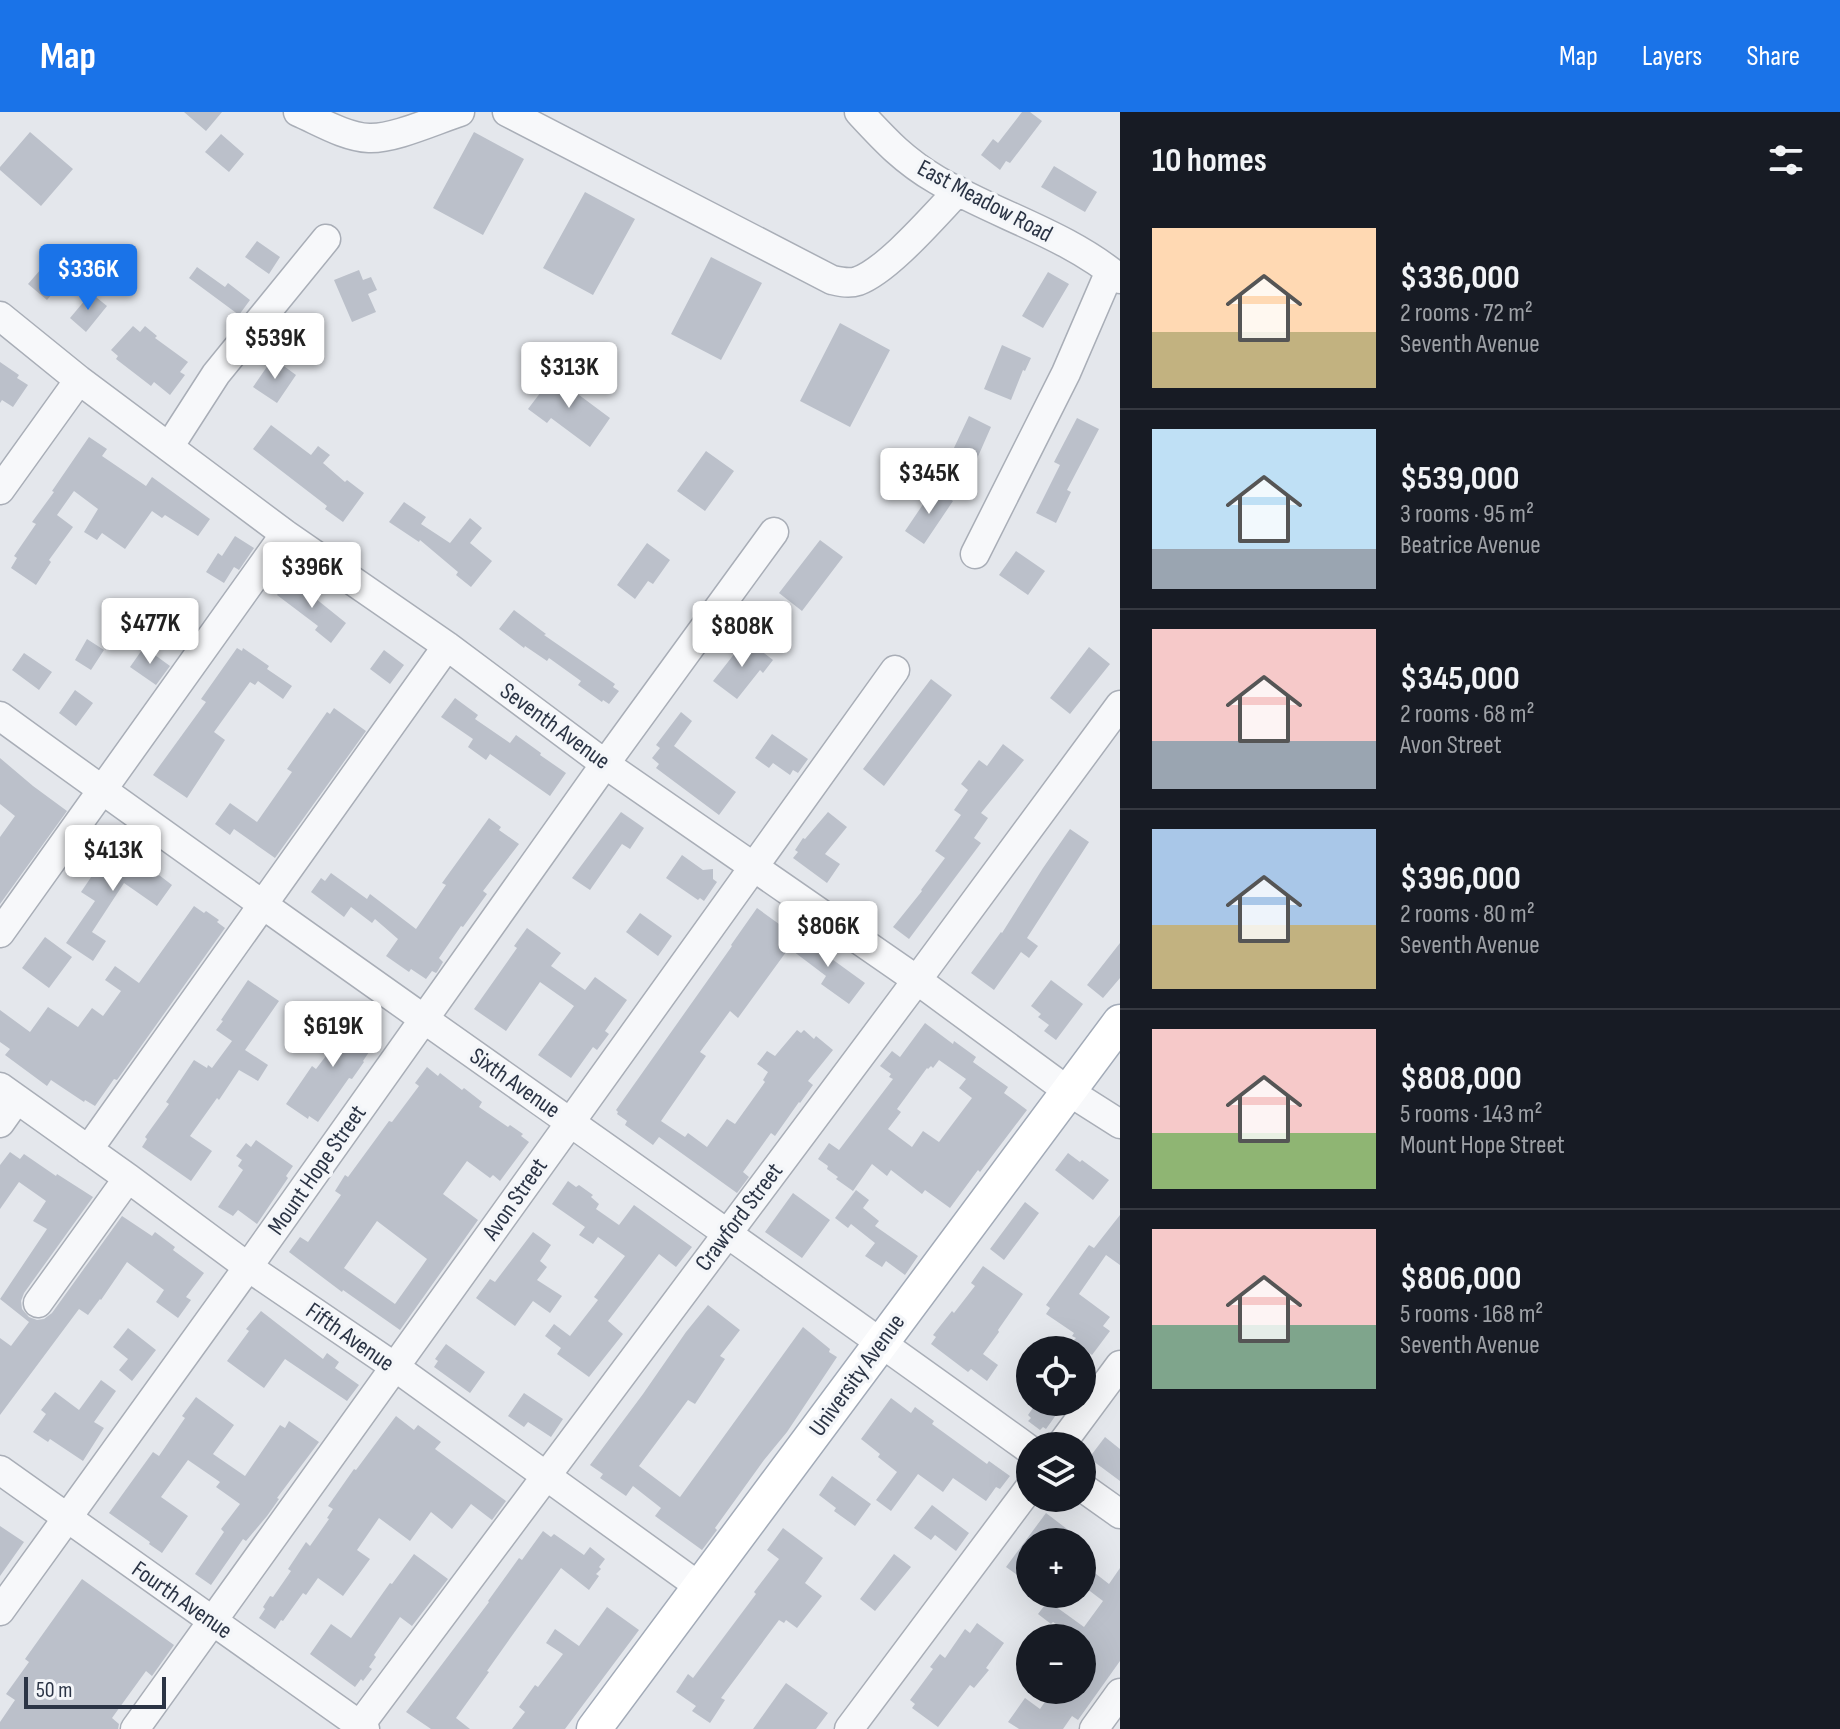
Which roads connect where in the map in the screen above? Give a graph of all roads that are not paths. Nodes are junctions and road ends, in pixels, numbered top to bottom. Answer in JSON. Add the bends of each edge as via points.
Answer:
{"nodes":[{"id":1,"x":298,"y":112,"type":"edge"},
{"id":2,"x":460,"y":112,"type":"edge"},
{"id":3,"x":507,"y":112,"type":"edge"},
{"id":4,"x":859,"y":112,"type":"edge"},
{"id":5,"x":958,"y":191,"type":"junction"},
{"id":6,"x":326,"y":239,"type":"dead end"},
{"id":7,"x":1115,"y":275,"type":"edge"},
{"id":8,"x":0,"y":316,"type":"edge"},
{"id":9,"x":79,"y":380,"type":"junction"},
{"id":10,"x":169,"y":447,"type":"junction"},
{"id":11,"x":0,"y":490,"type":"edge"},
{"id":12,"x":774,"y":532,"type":"dead end"},
{"id":13,"x":285,"y":534,"type":"junction"},
{"id":14,"x":975,"y":554,"type":"dead end"},
{"id":15,"x":447,"y":646,"type":"junction"},
{"id":16,"x":895,"y":670,"type":"dead end"},
{"id":17,"x":1120,"y":705,"type":"edge"},
{"id":18,"x":0,"y":716,"type":"edge"},
{"id":19,"x":605,"y":764,"type":"junction"},
{"id":20,"x":102,"y":791,"type":"junction"},
{"id":21,"x":754,"y":866,"type":"junction"},
{"id":22,"x":263,"y":906,"type":"junction"},
{"id":23,"x":0,"y":933,"type":"edge"},
{"id":24,"x":917,"y":980,"type":"junction"},
{"id":25,"x":424,"y":1020,"type":"junction"},
{"id":26,"x":1120,"y":1022,"type":"edge"},
{"id":27,"x":1068,"y":1091,"type":"junction"},
{"id":28,"x":8,"y":1093,"type":"edge"},
{"id":29,"x":570,"y":1122,"type":"junction"},
{"id":30,"x":0,"y":1123,"type":"edge"},
{"id":31,"x":1120,"y":1124,"type":"edge"},
{"id":32,"x":88,"y":1150,"type":"junction"},
{"id":33,"x":128,"y":1178,"type":"junction"},
{"id":34,"x":726,"y":1234,"type":"junction"},
{"id":35,"x":248,"y":1267,"type":"junction"},
{"id":36,"x":38,"y":1303,"type":"dead end"},
{"id":37,"x":881,"y":1342,"type":"junction"},
{"id":38,"x":1120,"y":1365,"type":"edge"},
{"id":39,"x":395,"y":1367,"type":"junction"},
{"id":40,"x":1070,"y":1432,"type":"edge"},
{"id":41,"x":1016,"y":1440,"type":"edge"},
{"id":42,"x":0,"y":1470,"type":"edge"},
{"id":43,"x":545,"y":1476,"type":"junction"},
{"id":44,"x":1096,"y":1497,"type":"edge"},
{"id":45,"x":1016,"y":1506,"type":"edge"},
{"id":46,"x":1120,"y":1514,"type":"edge"},
{"id":47,"x":67,"y":1518,"type":"junction"},
{"id":48,"x":700,"y":1587,"type":"junction"},
{"id":49,"x":0,"y":1611,"type":"edge"},
{"id":50,"x":212,"y":1621,"type":"junction"},
{"id":51,"x":1120,"y":1693,"type":"edge"},
{"id":52,"x":360,"y":1728,"type":"edge"},
{"id":53,"x":135,"y":1729,"type":"edge"},
{"id":54,"x":594,"y":1729,"type":"edge"},
{"id":55,"x":849,"y":1729,"type":"edge"},
{"id":56,"x":1094,"y":1729,"type":"edge"}],
"edges":[{"from":1,"to":2,"type":"street","via":[[371,138]]},
{"from":3,"to":5,"type":"street","via":[[832,280],[849,283],[869,275],[901,249]]},
{"from":4,"to":5,"type":"street","name":"East Meadow Road","via":[[898,153]]},
{"from":5,"to":7,"type":"street","name":"East Meadow Road","via":[[1064,243]]},
{"from":6,"to":10,"type":"street","via":[[216,374]]},
{"from":7,"to":14,"type":"street"},
{"from":8,"to":9,"type":"street","name":"Seventh Avenue"},
{"from":9,"to":10,"type":"street","name":"Seventh Avenue"},
{"from":9,"to":11,"type":"street"},
{"from":10,"to":13,"type":"street","name":"Seventh Avenue"},
{"from":12,"to":19,"type":"street","name":"Mount Hope Street"},
{"from":13,"to":15,"type":"street","name":"Seventh Avenue"},
{"from":13,"to":20,"type":"street"},
{"from":15,"to":19,"type":"street","name":"Seventh Avenue"},
{"from":15,"to":22,"type":"street"},
{"from":16,"to":21,"type":"street","name":"Avon Street"},
{"from":17,"to":24,"type":"street","name":"Crawford Street"},
{"from":18,"to":20,"type":"street","name":"Sixth Avenue"},
{"from":19,"to":21,"type":"street","name":"Seventh Avenue"},
{"from":19,"to":25,"type":"street","name":"Mount Hope Street"},
{"from":20,"to":22,"type":"street","name":"Sixth Avenue"},
{"from":20,"to":23,"type":"street"},
{"from":21,"to":24,"type":"street","name":"Seventh Avenue"},
{"from":21,"to":29,"type":"street","name":"Avon Street"},
{"from":22,"to":25,"type":"street","name":"Sixth Avenue"},
{"from":22,"to":32,"type":"street"},
{"from":24,"to":27,"type":"street","name":"Seventh Avenue"},
{"from":24,"to":34,"type":"street","name":"Crawford Street"},
{"from":25,"to":29,"type":"street","name":"Sixth Avenue"},
{"from":25,"to":35,"type":"street","name":"Mount Hope Street"},
{"from":26,"to":27,"type":"main road","name":"University Avenue"},
{"from":27,"to":31,"type":"street","name":"Seventh Avenue"},
{"from":27,"to":37,"type":"main road","name":"University Avenue"},
{"from":28,"to":30,"type":"street"},
{"from":28,"to":32,"type":"street","name":"Fifth Avenue"},
{"from":29,"to":34,"type":"street","name":"Sixth Avenue"},
{"from":29,"to":39,"type":"street","name":"Avon Street"},
{"from":32,"to":33,"type":"street","name":"Fifth Avenue"},
{"from":33,"to":35,"type":"street","name":"Fifth Avenue"},
{"from":33,"to":36,"type":"street"},
{"from":34,"to":37,"type":"street","name":"Sixth Avenue"},
{"from":34,"to":43,"type":"street","name":"Crawford Street"},
{"from":35,"to":39,"type":"street","name":"Fifth Avenue"},
{"from":35,"to":47,"type":"street","name":"Mount Hope Street"},
{"from":37,"to":41,"type":"street","name":"Sixth Avenue"},
{"from":37,"to":48,"type":"main road","name":"University Avenue"},
{"from":38,"to":40,"type":"street"},
{"from":39,"to":43,"type":"street","name":"Fifth Avenue"},
{"from":39,"to":50,"type":"street","name":"Avon Street"},
{"from":42,"to":47,"type":"street","name":"Fourth Avenue"},
{"from":43,"to":48,"type":"street","name":"Fifth Avenue"},
{"from":43,"to":52,"type":"street","name":"Crawford Street"},
{"from":44,"to":46,"type":"street"},
{"from":45,"to":55,"type":"street"},
{"from":47,"to":49,"type":"street","name":"Mount Hope Street"},
{"from":47,"to":50,"type":"street","name":"Fourth Avenue"},
{"from":48,"to":54,"type":"main road","name":"University Avenue"},
{"from":50,"to":52,"type":"street","name":"Fourth Avenue"},
{"from":50,"to":53,"type":"street","name":"Avon Street"},
{"from":51,"to":56,"type":"street"}]}
